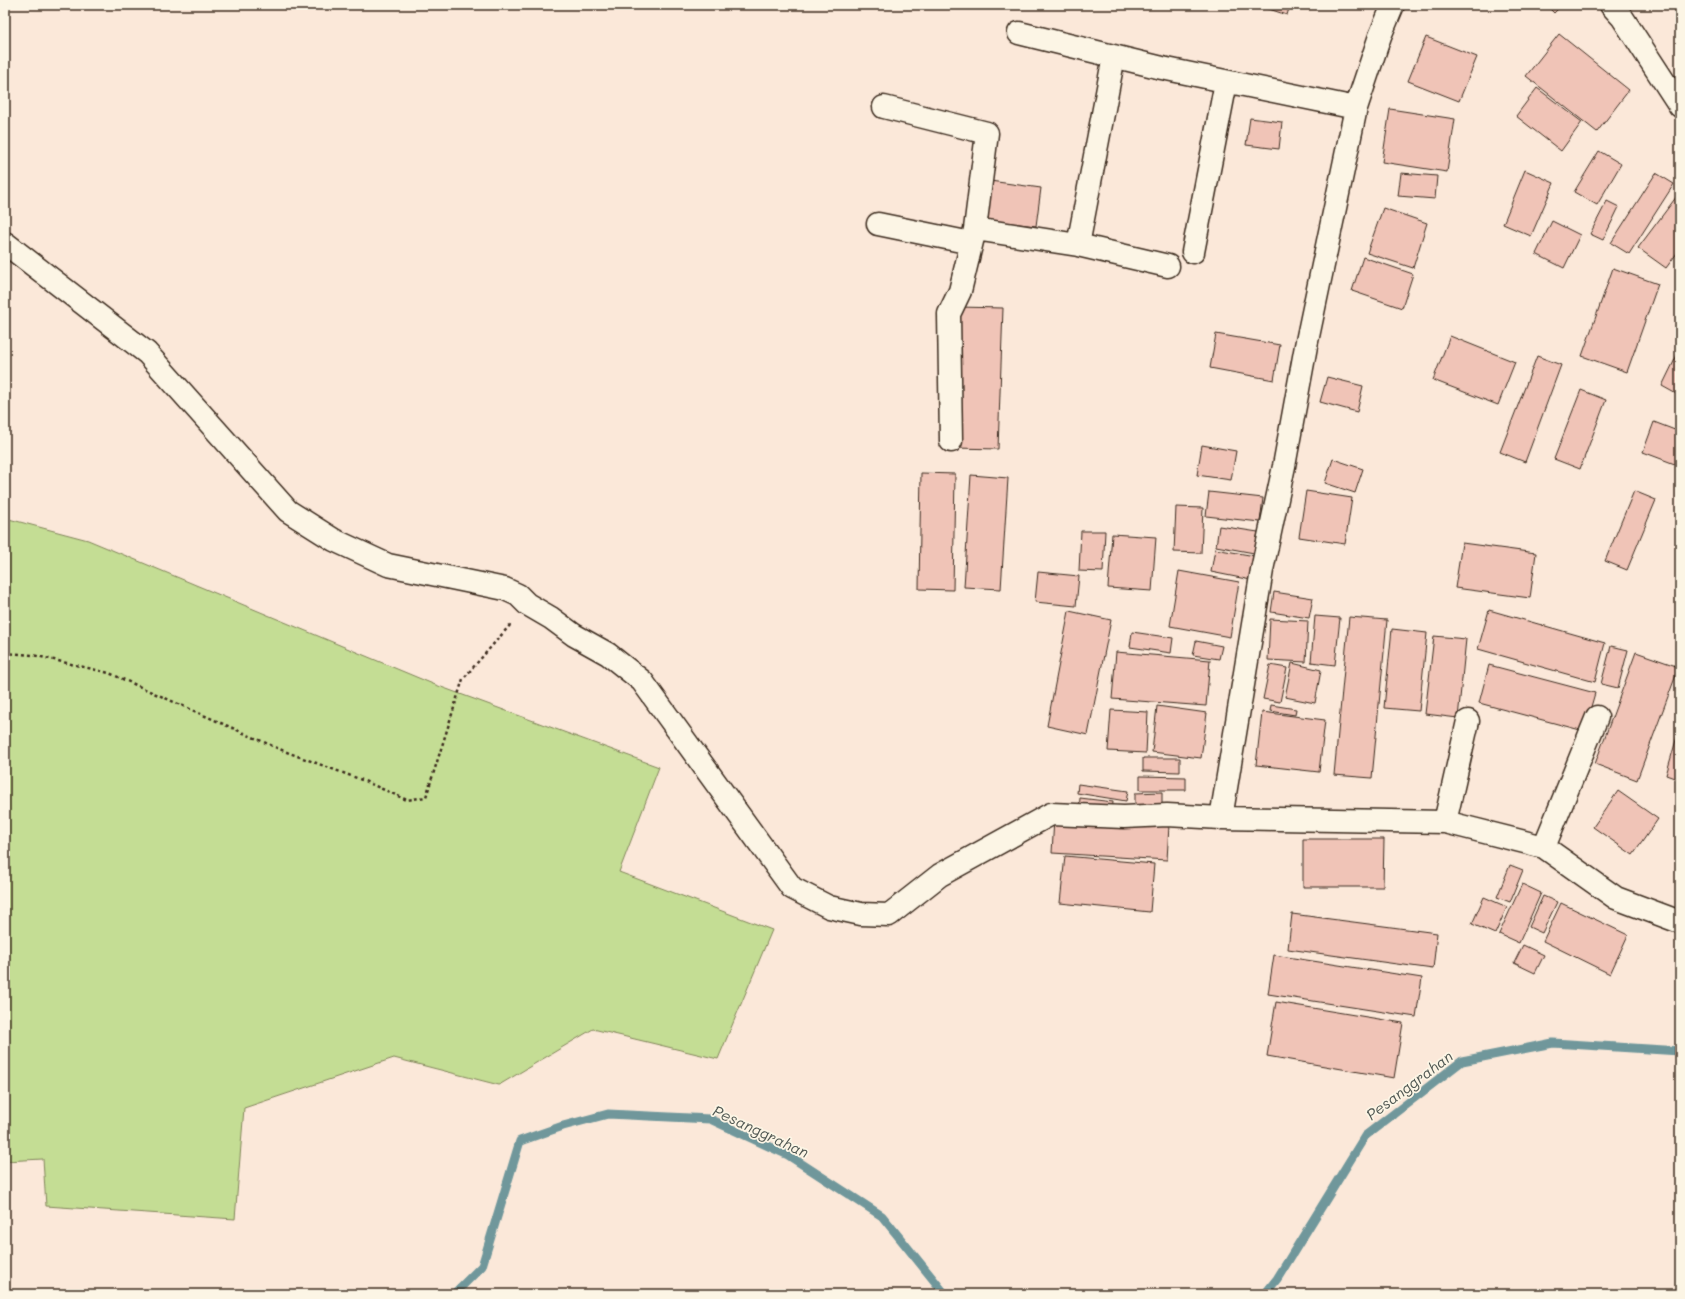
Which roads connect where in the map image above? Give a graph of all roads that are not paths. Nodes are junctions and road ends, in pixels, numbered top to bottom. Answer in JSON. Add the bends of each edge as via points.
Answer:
{"nodes":[{"id":1,"x":1393,"y":5,"type":"edge"},
{"id":2,"x":1611,"y":5,"type":"edge"},
{"id":3,"x":1019,"y":33,"type":"dead end"},
{"id":4,"x":1114,"y":56,"type":"junction"},
{"id":5,"x":1226,"y":82,"type":"junction"},
{"id":6,"x":1680,"y":106,"type":"edge"},
{"id":7,"x":884,"y":108,"type":"dead end"},
{"id":8,"x":1356,"y":108,"type":"junction"},
{"id":9,"x":878,"y":224,"type":"dead end"},
{"id":10,"x":973,"y":236,"type":"junction"},
{"id":11,"x":5,"y":243,"type":"edge"},
{"id":12,"x":1078,"y":245,"type":"junction"},
{"id":13,"x":1193,"y":252,"type":"dead end"},
{"id":14,"x":1168,"y":266,"type":"dead end"},
{"id":15,"x":951,"y":441,"type":"dead end"},
{"id":16,"x":1597,"y":717,"type":"dead end"},
{"id":17,"x":1468,"y":721,"type":"dead end"},
{"id":18,"x":1221,"y":818,"type":"junction"},
{"id":19,"x":1445,"y":822,"type":"junction"},
{"id":20,"x":1544,"y":847,"type":"junction"},
{"id":21,"x":1678,"y":914,"type":"edge"}],
"edges":[{"from":1,"to":8,"type":"street"},
{"from":2,"to":6,"type":"street","via":[[1622,17]]},
{"from":3,"to":4,"type":"street"},
{"from":4,"to":5,"type":"street"},
{"from":4,"to":12,"type":"street"},
{"from":5,"to":8,"type":"street"},
{"from":5,"to":13,"type":"street"},
{"from":7,"to":10,"type":"street","via":[[988,133]]},
{"from":8,"to":18,"type":"street","via":[[1262,570]]},
{"from":9,"to":10,"type":"street"},
{"from":10,"to":12,"type":"street"},
{"from":10,"to":15,"type":"street","via":[[960,291],[949,314]]},
{"from":11,"to":18,"type":"street","via":[[147,353],[288,511],[334,540],[388,565],[505,589],[518,595],[527,604],[608,654],[642,680],[792,888],[829,907],[861,914],[889,915],[940,875],[1051,814]]},
{"from":12,"to":14,"type":"street"},
{"from":16,"to":20,"type":"street"},
{"from":17,"to":19,"type":"street"},
{"from":18,"to":19,"type":"street"},
{"from":19,"to":20,"type":"street"},
{"from":20,"to":21,"type":"street","via":[[1616,898]]}]}
